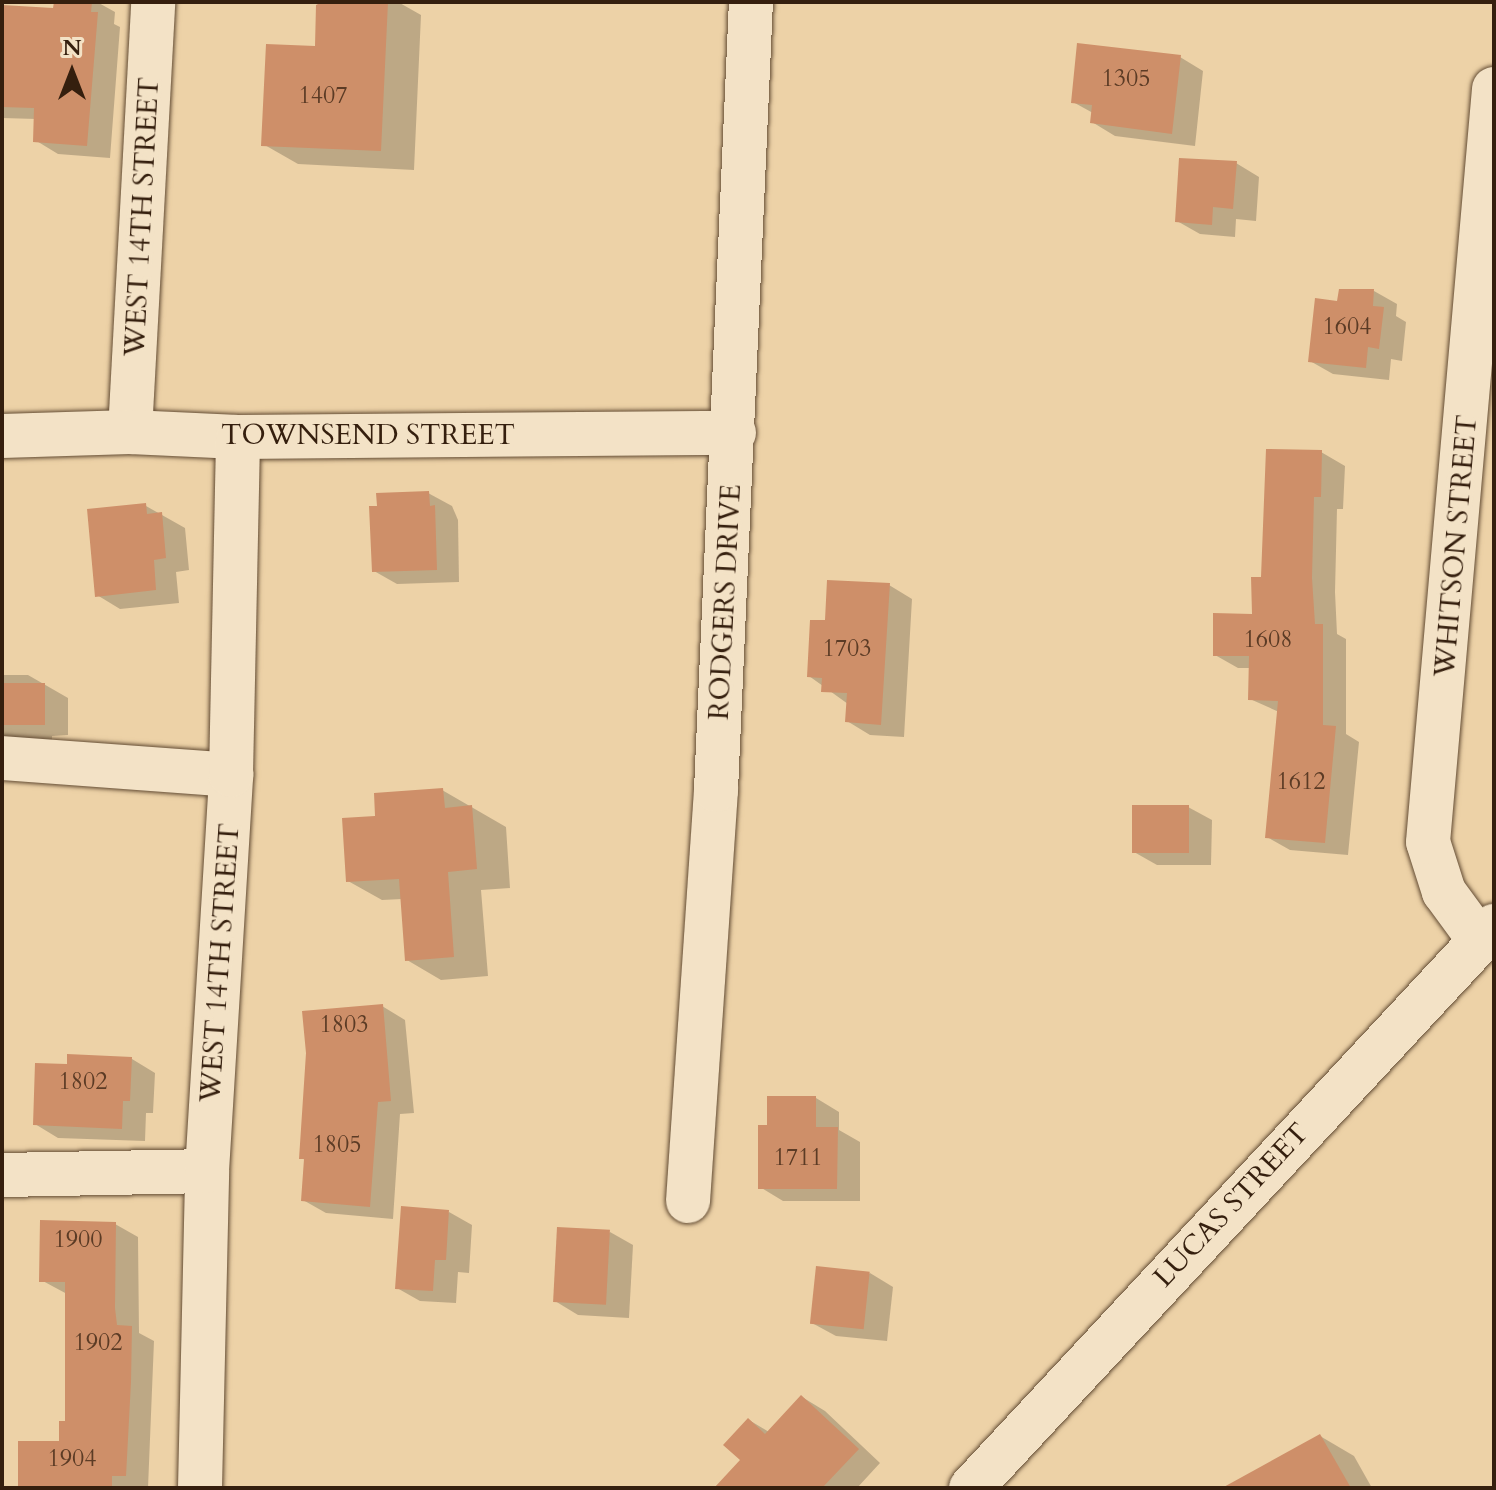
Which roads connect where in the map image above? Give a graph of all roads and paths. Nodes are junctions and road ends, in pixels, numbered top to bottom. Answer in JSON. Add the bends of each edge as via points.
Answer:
{"nodes":[{"id":1,"x":153,"y":2,"type":"edge"},
{"id":2,"x":751,"y":2,"type":"edge"},
{"id":3,"x":1494,"y":89,"type":"edge"},
{"id":4,"x":130,"y":432,"type":"junction"},
{"id":5,"x":734,"y":433,"type":"junction"},
{"id":6,"x":2,"y":436,"type":"edge"},
{"id":7,"x":238,"y":437,"type":"junction"},
{"id":8,"x":2,"y":758,"type":"edge"},
{"id":9,"x":231,"y":775,"type":"junction"},
{"id":10,"x":1487,"y":934,"type":"edge"},
{"id":11,"x":207,"y":1171,"type":"junction"},
{"id":12,"x":2,"y":1175,"type":"edge"},
{"id":13,"x":688,"y":1201,"type":"dead end"},
{"id":14,"x":200,"y":1488,"type":"edge"},
{"id":15,"x":971,"y":1488,"type":"edge"}],
"edges":[{"from":1,"to":4,"type":"street","name":"WEST 14TH STREET"},
{"from":2,"to":5,"type":"street","name":"RODGERS DRIVE"},
{"from":3,"to":10,"type":"street","name":"WHITSON STREET","via":[[1428,842],[1444,892]]},
{"from":4,"to":6,"type":"street","name":"TOWNSEND STREET"},
{"from":4,"to":7,"type":"street","name":"TOWNSEND STREET"},
{"from":5,"to":7,"type":"street","name":"TOWNSEND STREET"},
{"from":5,"to":13,"type":"street","name":"RODGERS DRIVE"},
{"from":7,"to":9,"type":"street","name":"WEST 14TH STREET"},
{"from":8,"to":9,"type":"street"},
{"from":9,"to":11,"type":"street","name":"WEST 14TH STREET"},
{"from":10,"to":15,"type":"street","name":"LUCAS STREET"},
{"from":11,"to":12,"type":"street"},
{"from":11,"to":14,"type":"street","name":"WEST 14TH STREET"}]}
